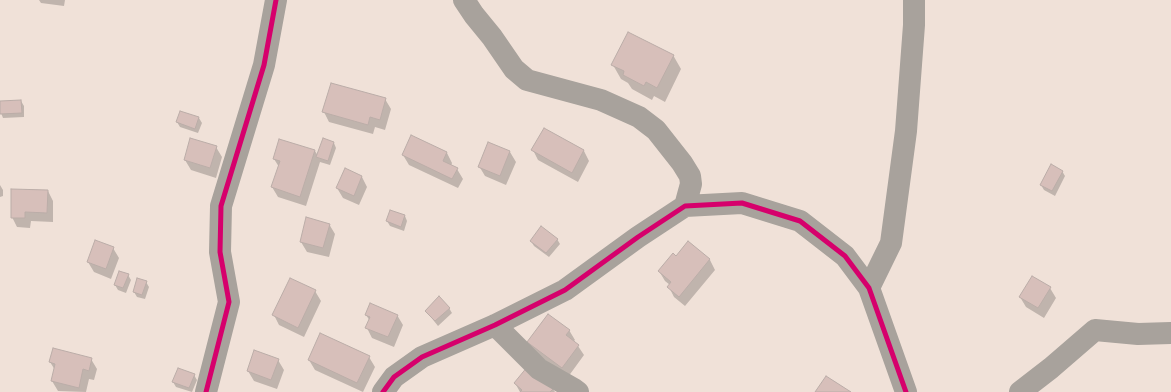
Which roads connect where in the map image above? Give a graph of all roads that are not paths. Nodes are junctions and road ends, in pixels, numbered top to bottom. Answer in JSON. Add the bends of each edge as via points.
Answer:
{"nodes":[{"id":1,"x":276,"y":0,"type":"edge"},
{"id":2,"x":464,"y":0,"type":"edge"},
{"id":3,"x":914,"y":0,"type":"edge"},
{"id":4,"x":685,"y":206,"type":"junction"},
{"id":5,"x":869,"y":288,"type":"junction"},
{"id":6,"x":495,"y":325,"type":"junction"},
{"id":7,"x":1171,"y":333,"type":"edge"},
{"id":8,"x":206,"y":392,"type":"edge"},
{"id":9,"x":384,"y":392,"type":"edge"},
{"id":10,"x":578,"y":392,"type":"edge"},
{"id":11,"x":906,"y":392,"type":"edge"},
{"id":12,"x":1020,"y":392,"type":"edge"}],
"edges":[{"from":1,"to":8,"type":"street","via":[[264,65],[221,206],[220,252],[229,302]]},
{"from":2,"to":4,"type":"street","via":[[514,69],[528,80],[601,100],[639,117],[656,130],[690,176],[691,184]]},
{"from":3,"to":5,"type":"street","via":[[906,131],[891,243]]},
{"from":4,"to":5,"type":"street","via":[[742,203],[800,221],[845,256]]},
{"from":4,"to":6,"type":"street","via":[[565,290]]},
{"from":5,"to":11,"type":"street"},
{"from":6,"to":9,"type":"street","via":[[422,357],[394,377]]},
{"from":6,"to":10,"type":"street","via":[[539,369]]},
{"from":7,"to":12,"type":"street","via":[[1138,334],[1095,330]]}]}
